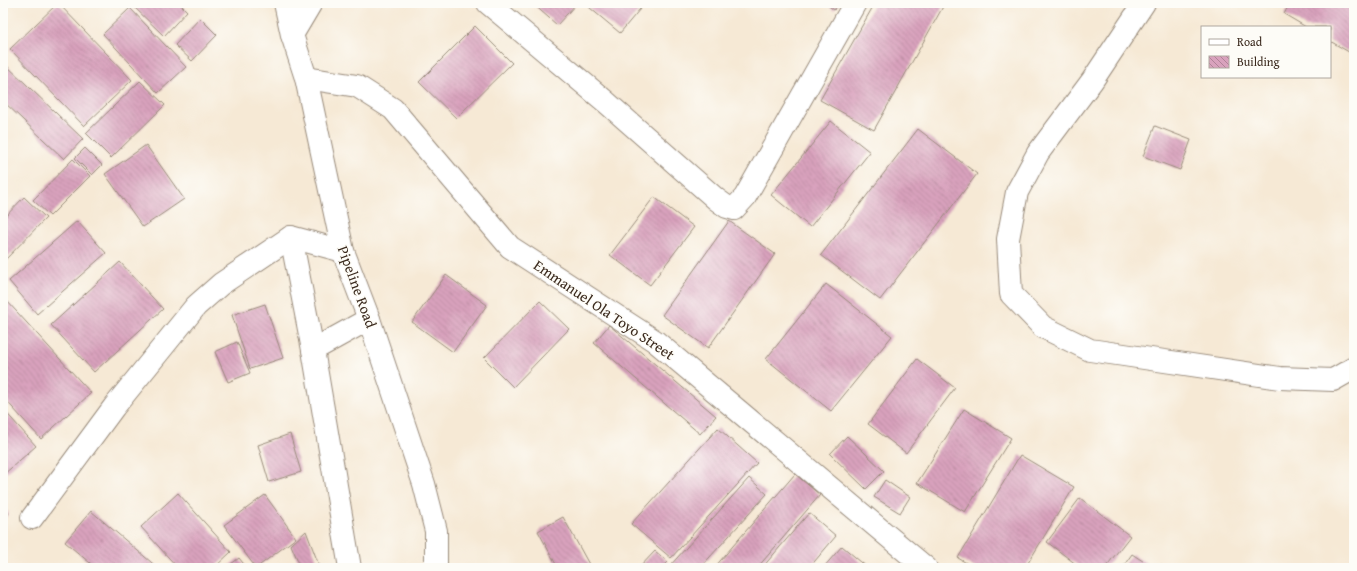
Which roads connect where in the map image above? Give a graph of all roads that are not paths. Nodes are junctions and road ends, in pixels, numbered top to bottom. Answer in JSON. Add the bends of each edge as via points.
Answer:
{"nodes":[{"id":1,"x":286,"y":3,"type":"edge"},
{"id":2,"x":311,"y":3,"type":"edge"},
{"id":3,"x":855,"y":3,"type":"edge"},
{"id":4,"x":1144,"y":3,"type":"edge"},
{"id":5,"x":500,"y":7,"type":"edge"},
{"id":6,"x":292,"y":35,"type":"junction"},
{"id":7,"x":306,"y":78,"type":"junction"},
{"id":8,"x":290,"y":237,"type":"junction"},
{"id":9,"x":343,"y":251,"type":"junction"},
{"id":10,"x":369,"y":319,"type":"junction"},
{"id":11,"x":313,"y":350,"type":"junction"},
{"id":12,"x":1354,"y":368,"type":"edge"},
{"id":13,"x":32,"y":518,"type":"dead end"},
{"id":14,"x":350,"y":568,"type":"edge"},
{"id":15,"x":436,"y":568,"type":"edge"},
{"id":16,"x":926,"y":568,"type":"edge"}],
"edges":[{"from":1,"to":6,"type":"street","name":"Pipeline Road"},
{"from":2,"to":6,"type":"street"},
{"from":3,"to":5,"type":"street","via":[[745,197],[734,209],[716,199]]},
{"from":4,"to":12,"type":"street","via":[[1092,81],[1038,153],[1017,192],[1008,239],[1011,294],[1043,327],[1090,350],[1280,378],[1333,380]]},
{"from":6,"to":7,"type":"street","name":"Pipeline Road"},
{"from":7,"to":9,"type":"street","name":"Pipeline Road"},
{"from":7,"to":16,"type":"street","name":"Emmanuel Ola Toyo Street","via":[[356,86],[393,109],[510,247],[655,341]]},
{"from":8,"to":9,"type":"street"},
{"from":8,"to":11,"type":"street"},
{"from":8,"to":13,"type":"street","via":[[221,284],[196,306],[114,408]]},
{"from":9,"to":10,"type":"street","name":"Pipeline Road"},
{"from":10,"to":11,"type":"street"},
{"from":10,"to":15,"type":"street","name":"Pipeline Road","via":[[424,484],[436,531]]},
{"from":11,"to":14,"type":"street"}]}
